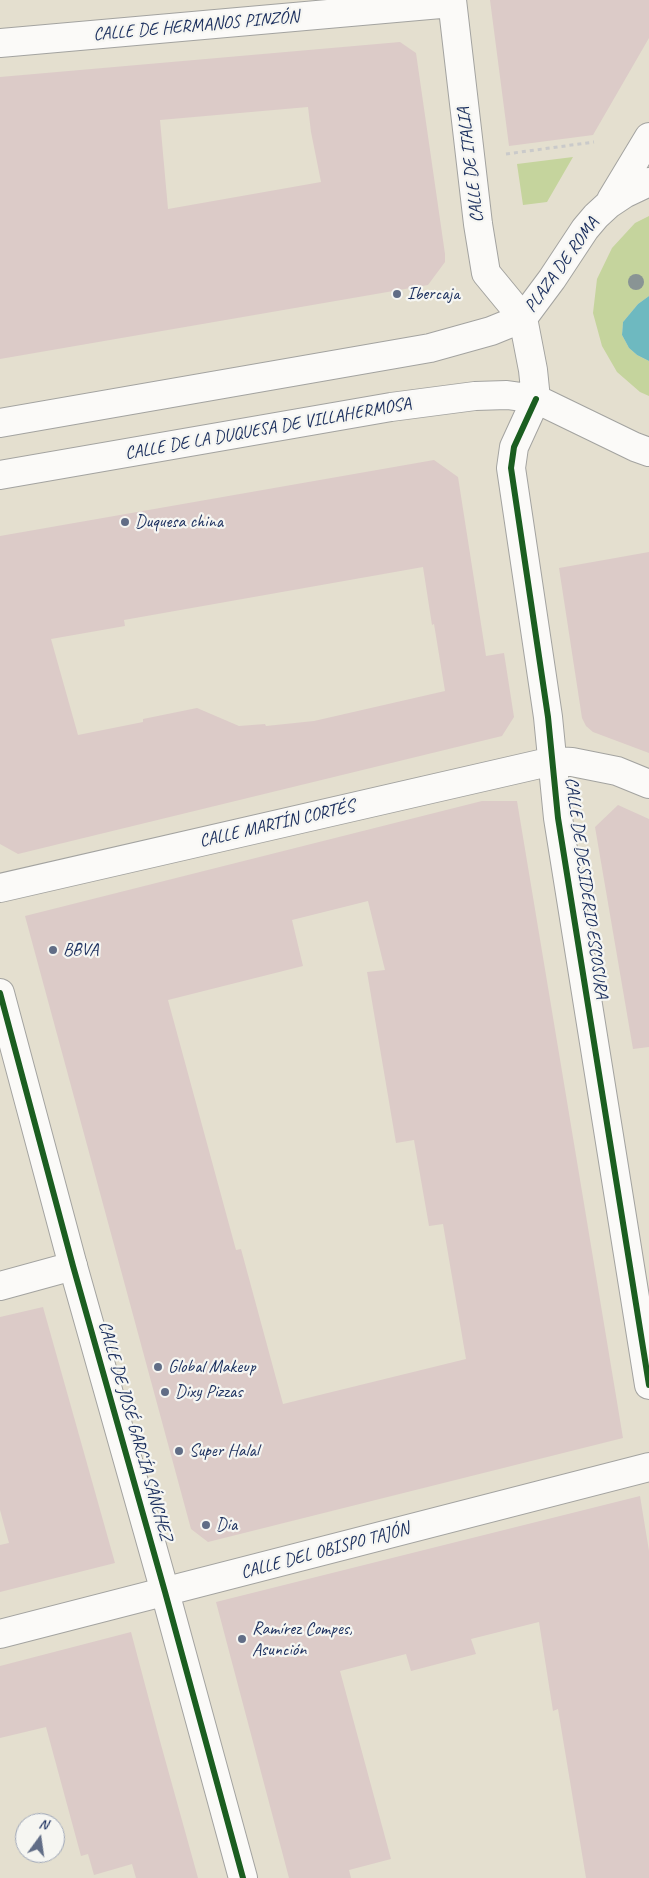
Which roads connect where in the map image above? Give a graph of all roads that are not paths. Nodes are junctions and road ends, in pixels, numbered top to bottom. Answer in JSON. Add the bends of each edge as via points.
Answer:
{"nodes":[{"id":1,"x":452,"y":2,"type":"edge"},
{"id":2,"x":0,"y":43,"type":"edge"},
{"id":3,"x":649,"y":138,"type":"edge"},
{"id":4,"x":649,"y":182,"type":"edge"},
{"id":5,"x":609,"y":204,"type":"junction"},
{"id":6,"x":523,"y":318,"type":"junction"},
{"id":7,"x":536,"y":399,"type":"junction"},
{"id":8,"x":0,"y":423,"type":"edge"},
{"id":9,"x":649,"y":452,"type":"edge"},
{"id":10,"x":0,"y":475,"type":"edge"},
{"id":11,"x":553,"y":761,"type":"junction"},
{"id":12,"x":649,"y":784,"type":"edge"},
{"id":13,"x":0,"y":888,"type":"edge"},
{"id":14,"x":0,"y":993,"type":"edge"},
{"id":15,"x":73,"y":1266,"type":"junction"},
{"id":16,"x":0,"y":1286,"type":"edge"},
{"id":17,"x":649,"y":1384,"type":"edge"},
{"id":18,"x":649,"y":1467,"type":"edge"},
{"id":19,"x":165,"y":1592,"type":"junction"},
{"id":20,"x":0,"y":1634,"type":"edge"},
{"id":21,"x":243,"y":1878,"type":"edge"}],
"edges":[{"from":1,"to":2,"type":"street","name":"CALLE DE HERMANOS PINZÓN"},
{"from":1,"to":6,"type":"street","name":"CALLE DE ITALIA","via":[[486,273]]},
{"from":3,"to":5,"type":"street"},
{"from":4,"to":5,"type":"street","name":"PLAZA DE ROMA"},
{"from":5,"to":6,"type":"street","name":"PLAZA DE ROMA","via":[[585,228]]},
{"from":6,"to":7,"type":"street","name":"PLAZA DE ROMA","via":[[534,370]]},
{"from":6,"to":8,"type":"street","via":[[491,331],[430,348]]},
{"from":7,"to":9,"type":"street"},
{"from":7,"to":10,"type":"street","name":"CALLE DE LA DUQUESA DE VILLAHERMOSA","via":[[507,395],[475,396],[414,404]]},
{"from":7,"to":11,"type":"street","name":"CALLE DE DESIDERIO ESCOSURA","via":[[514,447],[511,468]]},
{"from":11,"to":12,"type":"street","name":"CALLE MARTÍN CORTÉS","via":[[617,771]]},
{"from":11,"to":13,"type":"street","name":"CALLE MARTÍN CORTÉS"},
{"from":11,"to":17,"type":"street","name":"CALLE DE DESIDERIO ESCOSURA","via":[[558,818]]},
{"from":14,"to":15,"type":"street","name":"CALLE DE JOSÉ GARCÍA SÁNCHEZ"},
{"from":15,"to":16,"type":"street"},
{"from":15,"to":19,"type":"street","name":"CALLE DE JOSÉ GARCÍA SÁNCHEZ"},
{"from":18,"to":19,"type":"street","name":"CALLE DEL OBISPO TAJÓN"},
{"from":19,"to":20,"type":"street","name":"CALLE DEL OBISPO TAJÓN"},
{"from":19,"to":21,"type":"street","name":"CALLE DE JOSÉ GARCÍA SÁNCHEZ"}]}
